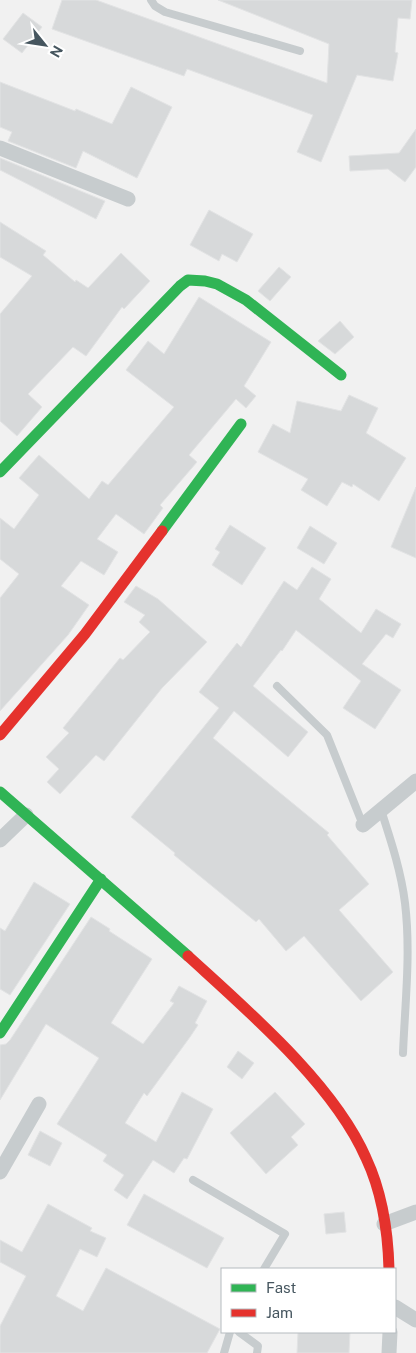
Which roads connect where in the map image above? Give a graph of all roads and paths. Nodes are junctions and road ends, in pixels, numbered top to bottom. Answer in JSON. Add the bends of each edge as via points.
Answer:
{"nodes":[{"id":1,"x":151,"y":0,"type":"edge"},
{"id":2,"x":300,"y":52,"type":"dead end"},
{"id":3,"x":0,"y":148,"type":"edge"},
{"id":4,"x":128,"y":199,"type":"dead end"},
{"id":5,"x":341,"y":375,"type":"dead end"},
{"id":6,"x":241,"y":424,"type":"dead end"},
{"id":7,"x":0,"y":472,"type":"edge"},
{"id":8,"x":277,"y":686,"type":"dead end"},
{"id":9,"x":0,"y":736,"type":"edge"},
{"id":10,"x":416,"y":781,"type":"edge"},
{"id":11,"x":0,"y":792,"type":"edge"},
{"id":12,"x":381,"y":810,"type":"junction"},
{"id":13,"x":26,"y":815,"type":"junction"},
{"id":14,"x":363,"y":825,"type":"joint"},
{"id":15,"x":0,"y":840,"type":"edge"},
{"id":16,"x":101,"y":879,"type":"junction"},
{"id":17,"x":0,"y":1033,"type":"edge"},
{"id":18,"x":403,"y":1053,"type":"dead end"},
{"id":19,"x":39,"y":1104,"type":"dead end"},
{"id":20,"x":0,"y":1172,"type":"edge"},
{"id":21,"x":193,"y":1180,"type":"dead end"},
{"id":22,"x":416,"y":1212,"type":"edge"},
{"id":23,"x":384,"y":1224,"type":"junction"},
{"id":24,"x":265,"y":1268,"type":"edge"},
{"id":25,"x":389,"y":1268,"type":"edge"},
{"id":26,"x":396,"y":1308,"type":"edge"},
{"id":27,"x":416,"y":1320,"type":"edge"},
{"id":28,"x":230,"y":1333,"type":"edge"},
{"id":29,"x":240,"y":1333,"type":"edge"},
{"id":30,"x":390,"y":1333,"type":"edge"},
{"id":31,"x":224,"y":1353,"type":"edge"},
{"id":32,"x":257,"y":1353,"type":"edge"},
{"id":33,"x":389,"y":1353,"type":"edge"}],
"edges":[{"from":1,"to":2,"type":"lane","via":[[165,12]]},
{"from":3,"to":4,"type":"street"},
{"from":5,"to":7,"type":"street","via":[[246,300],[217,284],[188,280]]},
{"from":6,"to":9,"type":"street","via":[[85,634]]},
{"from":8,"to":14,"type":"lane","via":[[327,735]]},
{"from":10,"to":12,"type":"street"},
{"from":11,"to":13,"type":"street"},
{"from":12,"to":14,"type":"street"},
{"from":12,"to":18,"type":"lane","via":[[398,864],[405,902],[408,942]]},
{"from":13,"to":15,"type":"street"},
{"from":13,"to":16,"type":"street"},
{"from":16,"to":17,"type":"street"},
{"from":16,"to":23,"type":"street","via":[[197,963],[258,1022],[336,1108],[368,1163]]},
{"from":19,"to":20,"type":"street"},
{"from":21,"to":24,"type":"lane","via":[[285,1234]]},
{"from":22,"to":23,"type":"street"},
{"from":23,"to":25,"type":"street"},
{"from":26,"to":27,"type":"street"},
{"from":28,"to":31,"type":"lane"},
{"from":29,"to":32,"type":"lane","via":[[258,1346]]},
{"from":30,"to":33,"type":"street"}]}
